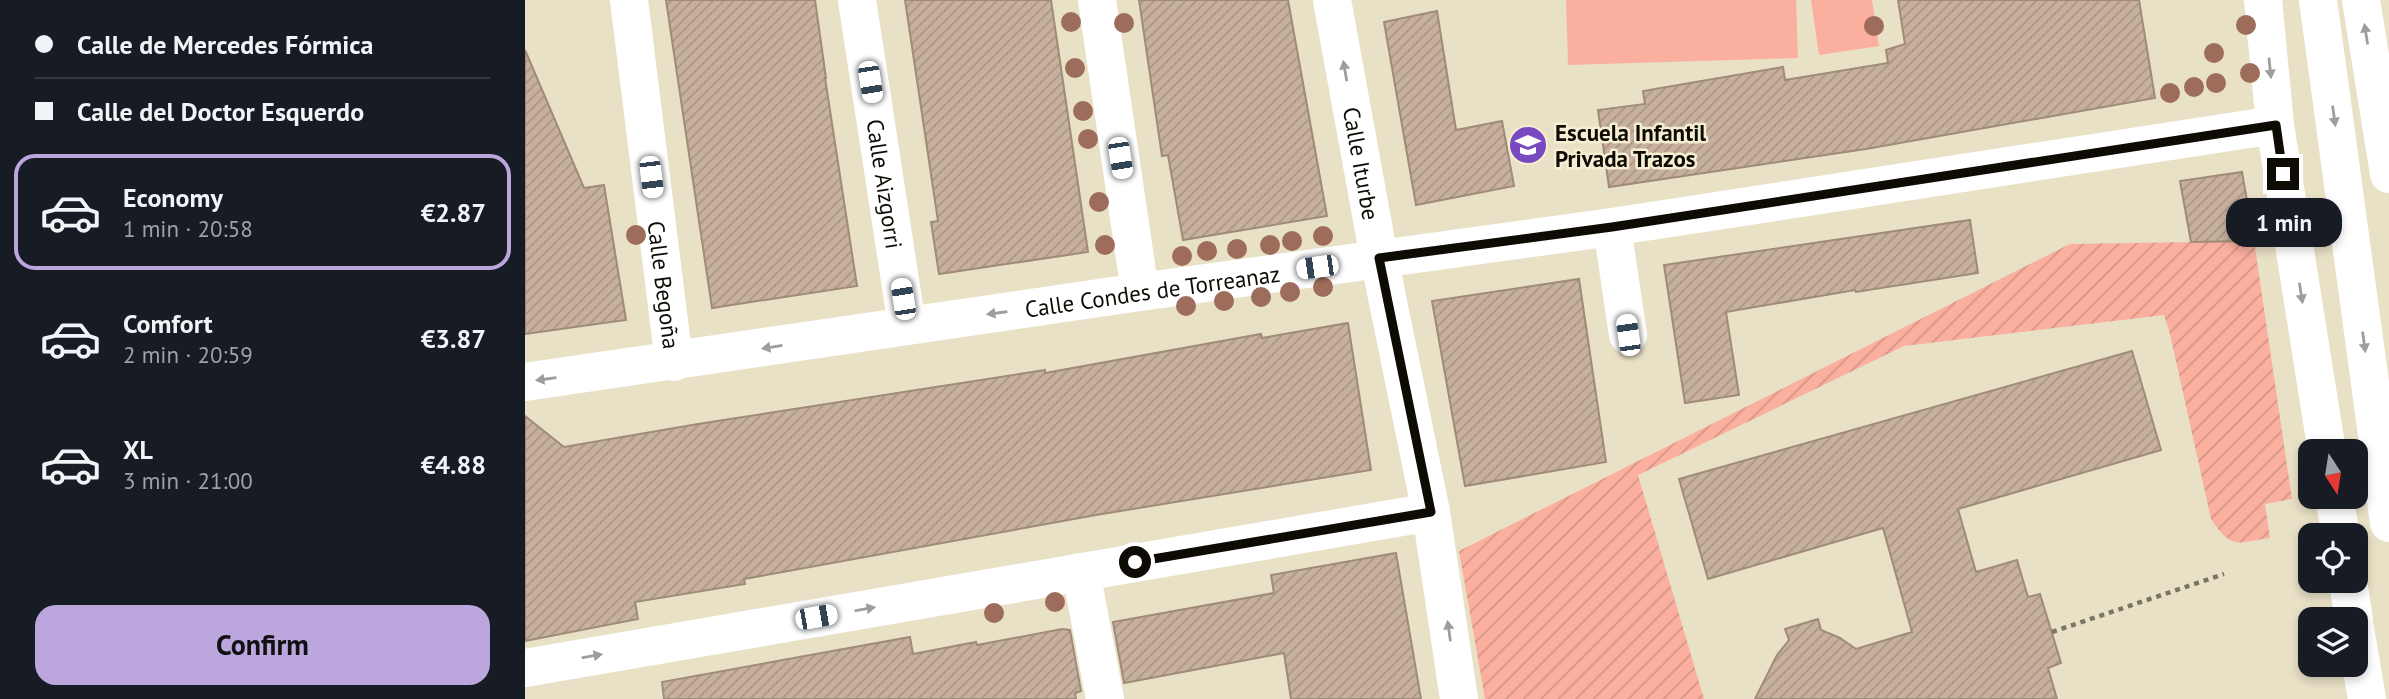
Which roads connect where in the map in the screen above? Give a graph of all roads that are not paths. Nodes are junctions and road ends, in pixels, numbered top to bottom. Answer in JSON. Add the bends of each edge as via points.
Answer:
{"nodes":[{"id":1,"x":857,"y":0,"type":"edge"},
{"id":2,"x":1097,"y":0,"type":"edge"},
{"id":3,"x":1332,"y":0,"type":"edge"},
{"id":4,"x":2263,"y":0,"type":"edge"},
{"id":5,"x":2318,"y":0,"type":"edge"},
{"id":6,"x":2361,"y":0,"type":"edge"},
{"id":7,"x":615,"y":6,"type":"edge"},
{"id":8,"x":2276,"y":125,"type":"junction"},
{"id":9,"x":2389,"y":174,"type":"edge"},
{"id":10,"x":1612,"y":227,"type":"junction"},
{"id":11,"x":1379,"y":258,"type":"junction"},
{"id":12,"x":1140,"y":292,"type":"junction"},
{"id":13,"x":907,"y":326,"type":"junction"},
{"id":14,"x":1628,"y":335,"type":"dead end"},
{"id":15,"x":674,"y":362,"type":"junction"},
{"id":16,"x":525,"y":382,"type":"edge"},
{"id":17,"x":2325,"y":439,"type":"edge"},
{"id":18,"x":1431,"y":512,"type":"junction"},
{"id":19,"x":2389,"y":523,"type":"edge"},
{"id":20,"x":1081,"y":572,"type":"junction"},
{"id":21,"x":525,"y":668,"type":"edge"},
{"id":22,"x":2363,"y":677,"type":"edge"},
{"id":23,"x":1105,"y":699,"type":"edge"},
{"id":24,"x":1459,"y":699,"type":"edge"},
{"id":25,"x":2367,"y":699,"type":"edge"}],
"edges":[{"from":1,"to":13,"type":"street","name":"Calle Aizgorri"},
{"from":2,"to":12,"type":"street"},
{"from":11,"to":3,"type":"street","name":"Calle Iturbe","one_way":true},
{"from":4,"to":8,"type":"street","one_way":true},
{"from":5,"to":19,"type":"street","one_way":true},
{"from":9,"to":6,"type":"street","one_way":true},
{"from":7,"to":15,"type":"street","name":"Calle Begoña"},
{"from":8,"to":10,"type":"street","name":"Calle Condes de Torreanaz"},
{"from":8,"to":17,"type":"street","one_way":true},
{"from":10,"to":11,"type":"street","name":"Calle Condes de Torreanaz"},
{"from":10,"to":14,"type":"street"},
{"from":11,"to":12,"type":"street","name":"Calle Condes de Torreanaz"},
{"from":11,"to":18,"type":"street","name":"Calle Iturbe"},
{"from":12,"to":13,"type":"street","name":"Calle Condes de Torreanaz","one_way":true},
{"from":13,"to":15,"type":"street","name":"Calle Condes de Torreanaz","one_way":true},
{"from":15,"to":16,"type":"street","name":"Calle Condes de Torreanaz","one_way":true},
{"from":18,"to":20,"type":"street"},
{"from":24,"to":18,"type":"street","name":"Calle Iturbe","one_way":true},
{"from":21,"to":20,"type":"street","one_way":true},
{"from":20,"to":23,"type":"street"},
{"from":22,"to":25,"type":"street"}]}
